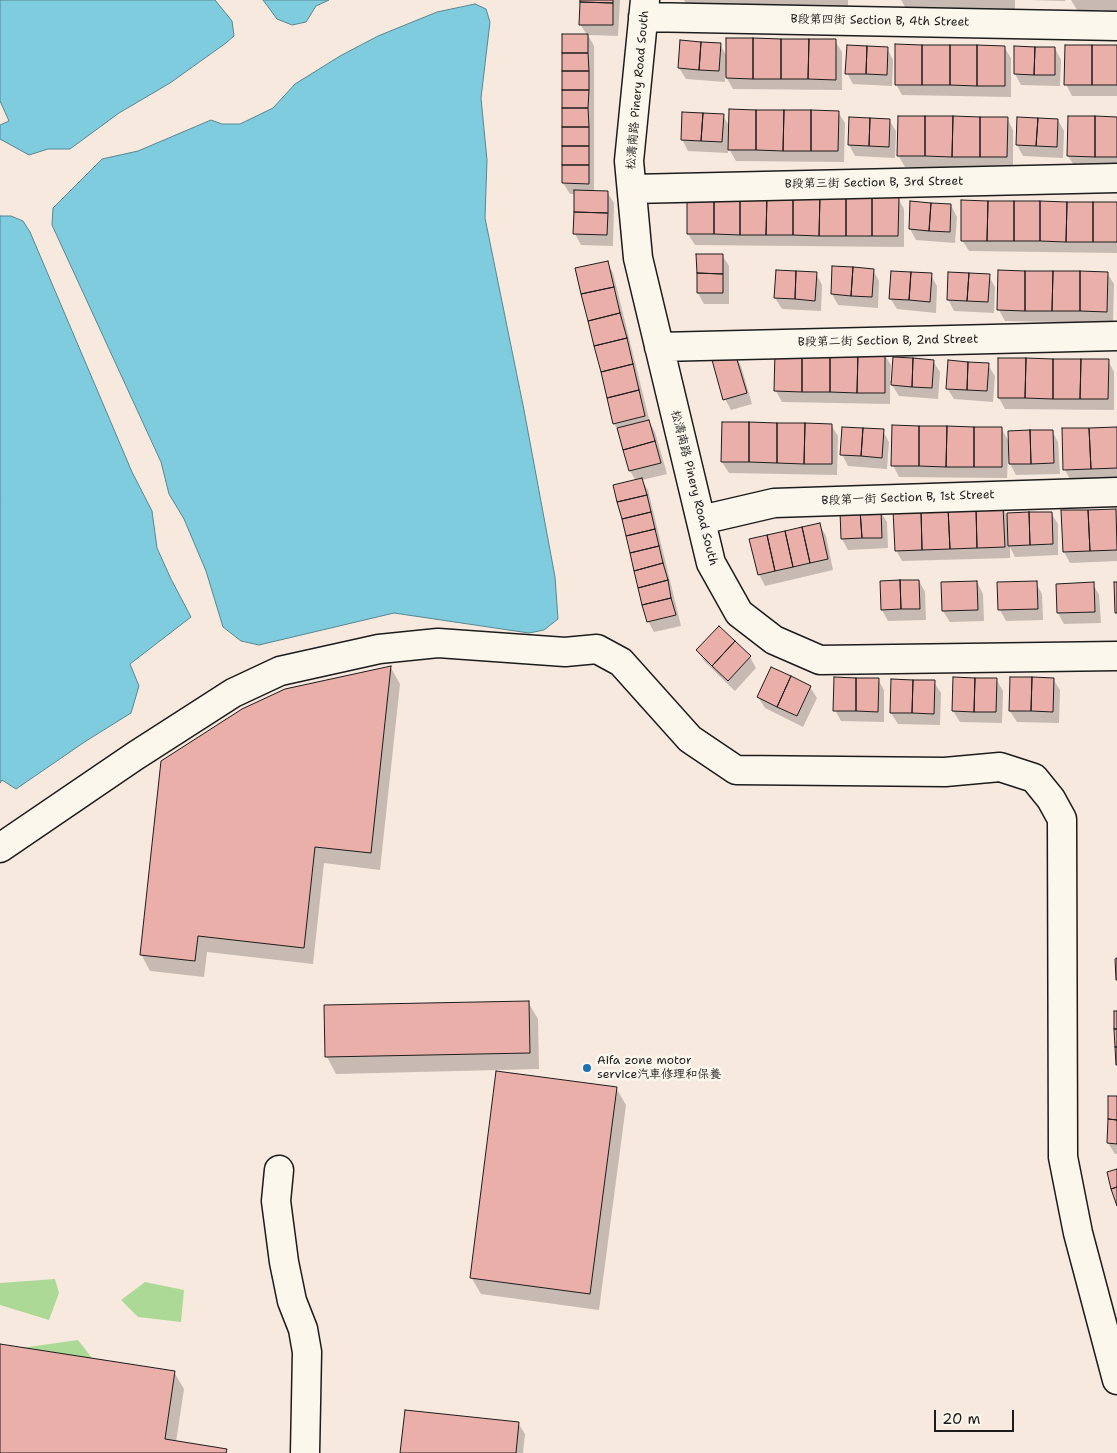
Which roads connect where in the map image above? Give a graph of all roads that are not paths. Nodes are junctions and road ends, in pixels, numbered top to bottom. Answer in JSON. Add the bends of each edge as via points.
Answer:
{"nodes":[{"id":1,"x":644,"y":9,"type":"edge"},
{"id":2,"x":1117,"y":26,"type":"edge"},
{"id":3,"x":1117,"y":178,"type":"edge"},
{"id":4,"x":632,"y":189,"type":"junction"},
{"id":5,"x":1117,"y":336,"type":"edge"},
{"id":6,"x":659,"y":347,"type":"junction"},
{"id":7,"x":1117,"y":492,"type":"edge"},
{"id":8,"x":701,"y":520,"type":"junction"},
{"id":9,"x":1117,"y":656,"type":"edge"},
{"id":10,"x":0,"y":848,"type":"edge"},
{"id":11,"x":279,"y":1170,"type":"dead end"},
{"id":12,"x":1117,"y":1380,"type":"edge"},
{"id":13,"x":305,"y":1453,"type":"edge"}],
"edges":[{"from":1,"to":2,"type":"street","name":"B段第四街 Section B, 4th Street"},
{"from":1,"to":4,"type":"street","name":"松濤南路 Pinery Road South","via":[[630,160]]},
{"from":3,"to":4,"type":"street","name":"B段第三街 Section B, 3rd Street"},
{"from":4,"to":6,"type":"street","name":"松濤南路 Pinery Road South","via":[[638,258]]},
{"from":5,"to":6,"type":"street","name":"B段第二街 Section B, 2nd Street"},
{"from":6,"to":8,"type":"street","name":"松濤南路 Pinery Road South"},
{"from":7,"to":8,"type":"street","name":"B段第一街 Section B, 1st Street","via":[[774,503]]},
{"from":8,"to":9,"type":"street","name":"松濤南路 Pinery Road South","via":[[711,563],[739,613],[774,640],[820,660]]},
{"from":10,"to":12,"type":"street","via":[[233,693],[280,671],[379,649],[438,643],[565,652],[597,650],[621,662],[690,740],[736,770],[945,772],[1000,767],[1034,778],[1062,819],[1063,1157],[1078,1233]]},
{"from":11,"to":13,"type":"street","via":[[276,1201],[284,1262],[307,1352]]}]}
